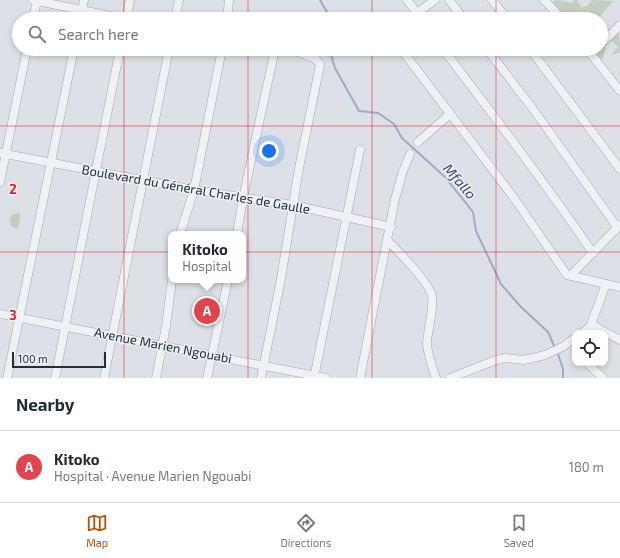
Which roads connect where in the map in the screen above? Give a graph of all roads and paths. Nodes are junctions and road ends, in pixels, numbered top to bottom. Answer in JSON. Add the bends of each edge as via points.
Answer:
{"nodes":[{"id":1,"x":35,"y":0,"type":"edge"},
{"id":2,"x":84,"y":0,"type":"edge"},
{"id":3,"x":130,"y":0,"type":"edge"},
{"id":4,"x":179,"y":0,"type":"edge"},
{"id":5,"x":229,"y":0,"type":"edge"},
{"id":6,"x":407,"y":0,"type":"edge"},
{"id":7,"x":435,"y":0,"type":"edge"},
{"id":8,"x":449,"y":0,"type":"edge"},
{"id":9,"x":492,"y":0,"type":"edge"},
{"id":10,"x":544,"y":0,"type":"edge"},
{"id":11,"x":83,"y":10,"type":"junction"},
{"id":12,"x":34,"y":12,"type":"edge"},
{"id":13,"x":93,"y":12,"type":"edge"},
{"id":14,"x":127,"y":12,"type":"edge"},
{"id":15,"x":176,"y":12,"type":"edge"},
{"id":16,"x":228,"y":12,"type":"edge"},
{"id":17,"x":417,"y":12,"type":"edge"},
{"id":18,"x":424,"y":12,"type":"edge"},
{"id":19,"x":458,"y":12,"type":"edge"},
{"id":20,"x":501,"y":12,"type":"edge"},
{"id":21,"x":555,"y":12,"type":"edge"},
{"id":22,"x":620,"y":25,"type":"edge"},
{"id":23,"x":608,"y":37,"type":"edge"},
{"id":24,"x":25,"y":56,"type":"edge"},
{"id":25,"x":73,"y":56,"type":"edge"},
{"id":26,"x":119,"y":56,"type":"edge"},
{"id":27,"x":168,"y":56,"type":"edge"},
{"id":28,"x":221,"y":56,"type":"edge"},
{"id":29,"x":273,"y":56,"type":"edge"},
{"id":30,"x":308,"y":56,"type":"edge"},
{"id":31,"x":406,"y":56,"type":"edge"},
{"id":32,"x":449,"y":56,"type":"edge"},
{"id":33,"x":492,"y":56,"type":"edge"},
{"id":34,"x":535,"y":56,"type":"edge"},
{"id":35,"x":595,"y":56,"type":"edge"},
{"id":36,"x":620,"y":91,"type":"edge"},
{"id":37,"x":450,"y":114,"type":"junction"},
{"id":38,"x":418,"y":142,"type":"dead end"},
{"id":39,"x":360,"y":150,"type":"dead end"},
{"id":40,"x":3,"y":154,"type":"edge"},
{"id":41,"x":410,"y":154,"type":"dead end"},
{"id":42,"x":51,"y":162,"type":"junction"},
{"id":43,"x":620,"y":169,"type":"edge"},
{"id":44,"x":96,"y":171,"type":"junction"},
{"id":45,"x":142,"y":180,"type":"junction"},
{"id":46,"x":0,"y":182,"type":"edge"},
{"id":47,"x":194,"y":190,"type":"junction"},
{"id":48,"x":243,"y":198,"type":"junction"},
{"id":49,"x":293,"y":206,"type":"junction"},
{"id":50,"x":346,"y":218,"type":"junction"},
{"id":51,"x":619,"y":226,"type":"edge"},
{"id":52,"x":391,"y":227,"type":"junction"},
{"id":53,"x":181,"y":231,"type":"edge"},
{"id":54,"x":238,"y":231,"type":"edge"},
{"id":55,"x":388,"y":241,"type":"junction"},
{"id":56,"x":592,"y":253,"type":"junction"},
{"id":57,"x":569,"y":275,"type":"junction"},
{"id":58,"x":172,"y":283,"type":"edge"},
{"id":59,"x":227,"y":283,"type":"edge"},
{"id":60,"x":606,"y":284,"type":"junction"},
{"id":61,"x":620,"y":287,"type":"edge"},
{"id":62,"x":0,"y":314,"type":"edge"},
{"id":63,"x":20,"y":318,"type":"junction"},
{"id":64,"x":66,"y":327,"type":"junction"},
{"id":65,"x":590,"y":329,"type":"edge"},
{"id":66,"x":113,"y":335,"type":"junction"},
{"id":67,"x":572,"y":340,"type":"edge"},
{"id":68,"x":620,"y":340,"type":"edge"},
{"id":69,"x":162,"y":346,"type":"junction"},
{"id":70,"x":212,"y":355,"type":"junction"},
{"id":71,"x":264,"y":365,"type":"junction"},
{"id":72,"x":590,"y":366,"type":"edge"},
{"id":73,"x":314,"y":377,"type":"edge"},
{"id":74,"x":7,"y":378,"type":"edge"},
{"id":75,"x":55,"y":378,"type":"edge"},
{"id":76,"x":104,"y":378,"type":"edge"},
{"id":77,"x":156,"y":378,"type":"edge"},
{"id":78,"x":207,"y":378,"type":"edge"},
{"id":79,"x":260,"y":378,"type":"edge"},
{"id":80,"x":326,"y":378,"type":"edge"},
{"id":81,"x":360,"y":378,"type":"edge"},
{"id":82,"x":436,"y":378,"type":"edge"},
{"id":83,"x":450,"y":378,"type":"edge"},
{"id":84,"x":603,"y":378,"type":"edge"}],
"edges":[{"from":1,"to":11,"type":"street"},
{"from":1,"to":12,"type":"street"},
{"from":2,"to":11,"type":"street"},
{"from":3,"to":14,"type":"street"},
{"from":4,"to":15,"type":"street"},
{"from":5,"to":16,"type":"street"},
{"from":6,"to":17,"type":"street"},
{"from":7,"to":18,"type":"street"},
{"from":8,"to":19,"type":"street"},
{"from":9,"to":20,"type":"street"},
{"from":10,"to":21,"type":"street"},
{"from":11,"to":13,"type":"street"},
{"from":22,"to":23,"type":"street"},
{"from":24,"to":40,"type":"street"},
{"from":25,"to":42,"type":"street"},
{"from":26,"to":44,"type":"street"},
{"from":27,"to":45,"type":"street"},
{"from":28,"to":47,"type":"street"},
{"from":29,"to":48,"type":"street"},
{"from":30,"to":49,"type":"street","via":[[316,59],[320,65]]},
{"from":31,"to":37,"type":"street"},
{"from":32,"to":56,"type":"street","via":[[510,136]]},
{"from":33,"to":51,"type":"street"},
{"from":34,"to":43,"type":"street"},
{"from":35,"to":36,"type":"street"},
{"from":37,"to":38,"type":"street"},
{"from":37,"to":57,"type":"street"},
{"from":39,"to":50,"type":"street"},
{"from":40,"to":42,"type":"street","name":"Boulevard du Général Charles de Gaulle"},
{"from":40,"to":46,"type":"street"},
{"from":41,"to":52,"type":"street","via":[[402,171]]},
{"from":42,"to":44,"type":"street","name":"Boulevard du Général Charles de Gaulle"},
{"from":42,"to":63,"type":"street"},
{"from":44,"to":45,"type":"street","name":"Boulevard du Général Charles de Gaulle"},
{"from":44,"to":64,"type":"street"},
{"from":45,"to":47,"type":"street","name":"Boulevard du Général Charles de Gaulle"},
{"from":45,"to":66,"type":"street"},
{"from":47,"to":48,"type":"street","name":"Boulevard du Général Charles de Gaulle"},
{"from":47,"to":53,"type":"street"},
{"from":48,"to":49,"type":"street","name":"Boulevard du Général Charles de Gaulle"},
{"from":48,"to":54,"type":"street"},
{"from":49,"to":50,"type":"street","name":"Boulevard du Général Charles de Gaulle"},
{"from":49,"to":71,"type":"street"},
{"from":50,"to":52,"type":"street","name":"Boulevard du Général Charles de Gaulle"},
{"from":50,"to":73,"type":"street"},
{"from":51,"to":56,"type":"street"},
{"from":52,"to":55,"type":"street"},
{"from":55,"to":81,"type":"street"},
{"from":55,"to":82,"type":"street","via":[[403,255],[430,291],[432,301],[427,343]]},
{"from":56,"to":57,"type":"street"},
{"from":57,"to":60,"type":"street"},
{"from":58,"to":69,"type":"street"},
{"from":59,"to":70,"type":"street"},
{"from":60,"to":61,"type":"street"},
{"from":60,"to":65,"type":"street"},
{"from":62,"to":63,"type":"street","name":"Avenue Marien Ngouabi"},
{"from":63,"to":64,"type":"street","name":"Avenue Marien Ngouabi"},
{"from":63,"to":74,"type":"street"},
{"from":64,"to":66,"type":"street","name":"Avenue Marien Ngouabi"},
{"from":64,"to":75,"type":"street"},
{"from":65,"to":68,"type":"street"},
{"from":66,"to":69,"type":"street","name":"Avenue Marien Ngouabi"},
{"from":66,"to":76,"type":"street"},
{"from":67,"to":83,"type":"street","via":[[545,355],[524,360],[496,360]]},
{"from":69,"to":70,"type":"street","name":"Avenue Marien Ngouabi"},
{"from":69,"to":77,"type":"street"},
{"from":70,"to":71,"type":"street","name":"Avenue Marien Ngouabi"},
{"from":70,"to":78,"type":"street"},
{"from":71,"to":73,"type":"street","name":"Avenue Marien Ngouabi"},
{"from":71,"to":79,"type":"street"},
{"from":72,"to":84,"type":"street"},
{"from":73,"to":80,"type":"street","name":"Avenue Marien Ngouabi"}]}
